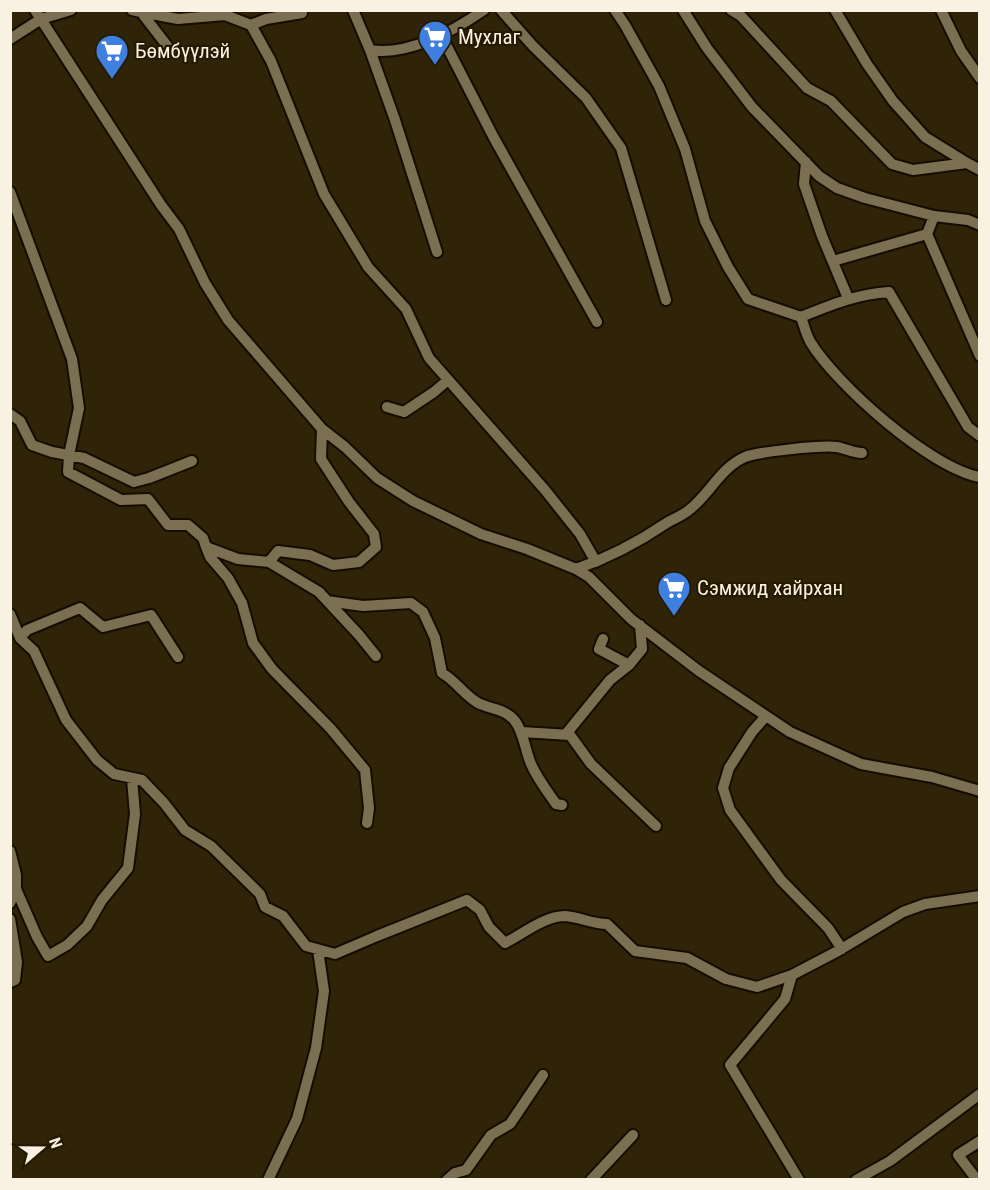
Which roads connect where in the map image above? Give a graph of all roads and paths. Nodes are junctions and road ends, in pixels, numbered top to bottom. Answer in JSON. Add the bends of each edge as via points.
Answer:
{"nodes":[{"id":1,"x":71,"y":10,"type":"edge"},
{"id":2,"x":353,"y":10,"type":"edge"},
{"id":3,"x":484,"y":10,"type":"edge"},
{"id":4,"x":501,"y":10,"type":"edge"},
{"id":5,"x":615,"y":10,"type":"edge"},
{"id":6,"x":683,"y":10,"type":"edge"},
{"id":7,"x":732,"y":10,"type":"edge"},
{"id":8,"x":835,"y":10,"type":"edge"},
{"id":9,"x":941,"y":10,"type":"edge"},
{"id":10,"x":137,"y":11,"type":"edge"},
{"id":11,"x":225,"y":13,"type":"edge"},
{"id":12,"x":302,"y":13,"type":"dead end"},
{"id":13,"x":38,"y":15,"type":"edge"},
{"id":14,"x":468,"y":15,"type":"edge"},
{"id":15,"x":251,"y":25,"type":"junction"},
{"id":16,"x":441,"y":35,"type":"junction"},
{"id":17,"x":10,"y":39,"type":"edge"},
{"id":18,"x":370,"y":50,"type":"junction"},
{"id":19,"x":172,"y":52,"type":"dead end"},
{"id":20,"x":980,"y":78,"type":"edge"},
{"id":21,"x":806,"y":162,"type":"junction"},
{"id":22,"x":967,"y":163,"type":"junction"},
{"id":23,"x":980,"y":170,"type":"edge"},
{"id":24,"x":10,"y":192,"type":"edge"},
{"id":25,"x":934,"y":216,"type":"junction"},
{"id":26,"x":980,"y":225,"type":"edge"},
{"id":27,"x":927,"y":234,"type":"junction"},
{"id":28,"x":437,"y":252,"type":"dead end"},
{"id":29,"x":833,"y":261,"type":"junction"},
{"id":30,"x":848,"y":298,"type":"junction"},
{"id":31,"x":666,"y":300,"type":"dead end"},
{"id":32,"x":801,"y":316,"type":"junction"},
{"id":33,"x":597,"y":322,"type":"dead end"},
{"id":34,"x":980,"y":356,"type":"edge"},
{"id":35,"x":448,"y":380,"type":"junction"},
{"id":36,"x":387,"y":407,"type":"dead end"},
{"id":37,"x":10,"y":414,"type":"edge"},
{"id":38,"x":322,"y":429,"type":"junction"},
{"id":39,"x":980,"y":436,"type":"edge"},
{"id":40,"x":862,"y":453,"type":"dead end"},
{"id":41,"x":69,"y":455,"type":"junction"},
{"id":42,"x":192,"y":461,"type":"dead end"},
{"id":43,"x":980,"y":477,"type":"edge"},
{"id":44,"x":206,"y":547,"type":"junction"},
{"id":45,"x":269,"y":562,"type":"junction"},
{"id":46,"x":596,"y":562,"type":"junction"},
{"id":47,"x":576,"y":569,"type":"junction"},
{"id":48,"x":327,"y":600,"type":"junction"},
{"id":49,"x":10,"y":614,"type":"edge"},
{"id":50,"x":640,"y":625,"type":"junction"},
{"id":51,"x":20,"y":638,"type":"junction"},
{"id":52,"x":603,"y":639,"type":"dead end"},
{"id":53,"x":376,"y":656,"type":"dead end"},
{"id":54,"x":178,"y":657,"type":"dead end"},
{"id":55,"x":629,"y":665,"type":"junction"},
{"id":56,"x":766,"y":716,"type":"junction"},
{"id":57,"x":522,"y":732,"type":"junction"},
{"id":58,"x":566,"y":734,"type":"junction"},
{"id":59,"x":132,"y":779,"type":"junction"},
{"id":60,"x":980,"y":791,"type":"edge"},
{"id":61,"x":562,"y":805,"type":"dead end"},
{"id":62,"x":367,"y":823,"type":"dead end"},
{"id":63,"x":656,"y":826,"type":"dead end"},
{"id":64,"x":10,"y":851,"type":"edge"},
{"id":65,"x":16,"y":889,"type":"junction"},
{"id":66,"x":980,"y":896,"type":"edge"},
{"id":67,"x":10,"y":903,"type":"edge"},
{"id":68,"x":10,"y":919,"type":"edge"},
{"id":69,"x":842,"y":949,"type":"junction"},
{"id":70,"x":318,"y":950,"type":"junction"},
{"id":71,"x":792,"y":975,"type":"junction"},
{"id":72,"x":10,"y":982,"type":"edge"},
{"id":73,"x":543,"y":1075,"type":"dead end"},
{"id":74,"x":980,"y":1094,"type":"edge"},
{"id":75,"x":633,"y":1135,"type":"dead end"},
{"id":76,"x":980,"y":1141,"type":"edge"},
{"id":77,"x":268,"y":1179,"type":"edge"},
{"id":78,"x":447,"y":1179,"type":"edge"},
{"id":79,"x":591,"y":1179,"type":"edge"},
{"id":80,"x":799,"y":1179,"type":"edge"},
{"id":81,"x":856,"y":1179,"type":"edge"},
{"id":82,"x":977,"y":1179,"type":"edge"}],
"edges":[{"from":1,"to":13,"type":"street"},
{"from":2,"to":18,"type":"street"},
{"from":3,"to":14,"type":"street"},
{"from":4,"to":31,"type":"street","via":[[586,98],[621,148]]},
{"from":5,"to":32,"type":"street","via":[[659,86],[685,149],[705,221],[728,267],[748,298]]},
{"from":6,"to":21,"type":"street","via":[[752,107]]},
{"from":7,"to":22,"type":"street","via":[[807,88],[831,101],[892,164],[913,170]]},
{"from":8,"to":22,"type":"street","via":[[893,100],[926,137]]},
{"from":9,"to":20,"type":"street","via":[[961,51]]},
{"from":10,"to":11,"type":"street","via":[[178,19]]},
{"from":10,"to":19,"type":"street"},
{"from":11,"to":15,"type":"street"},
{"from":12,"to":15,"type":"street"},
{"from":13,"to":17,"type":"street"},
{"from":13,"to":38,"type":"street","via":[[179,229],[205,284],[228,320]]},
{"from":14,"to":16,"type":"street"},
{"from":15,"to":35,"type":"street","via":[[271,61],[324,194],[368,267],[406,309],[429,357]]},
{"from":16,"to":18,"type":"street","via":[[398,50]]},
{"from":16,"to":33,"type":"street"},
{"from":18,"to":28,"type":"street"},
{"from":21,"to":25,"type":"street","via":[[837,188]]},
{"from":21,"to":29,"type":"street","via":[[804,184]]},
{"from":22,"to":23,"type":"street"},
{"from":24,"to":41,"type":"street","via":[[72,358],[79,408]]},
{"from":25,"to":26,"type":"street"},
{"from":25,"to":27,"type":"street"},
{"from":27,"to":29,"type":"street"},
{"from":27,"to":34,"type":"street"},
{"from":29,"to":30,"type":"street"},
{"from":30,"to":32,"type":"street"},
{"from":30,"to":39,"type":"street","via":[[889,291],[968,427]]},
{"from":32,"to":43,"type":"street","via":[[809,341],[827,365],[885,423],[942,462]]},
{"from":35,"to":36,"type":"street","via":[[404,412]]},
{"from":35,"to":46,"type":"street","via":[[545,490],[580,534]]},
{"from":37,"to":41,"type":"street","via":[[20,421],[32,445]]},
{"from":38,"to":45,"type":"street","via":[[321,459],[374,534],[376,547],[359,562],[333,565],[310,555],[278,551]]},
{"from":38,"to":47,"type":"street","via":[[377,478],[413,501],[482,534]]},
{"from":40,"to":46,"type":"street","via":[[817,447],[746,456],[726,469],[688,511]]},
{"from":41,"to":42,"type":"street","via":[[134,482]]},
{"from":41,"to":44,"type":"street","via":[[68,472],[121,500],[148,499],[168,525],[188,525]]},
{"from":44,"to":45,"type":"street","via":[[238,559]]},
{"from":44,"to":62,"type":"street","via":[[243,603],[253,643],[365,770]]},
{"from":45,"to":48,"type":"street"},
{"from":46,"to":47,"type":"street"},
{"from":47,"to":50,"type":"street"},
{"from":48,"to":53,"type":"street"},
{"from":48,"to":57,"type":"street","via":[[363,606],[411,603],[423,612],[435,638],[442,674],[477,702],[513,719]]},
{"from":49,"to":51,"type":"street"},
{"from":50,"to":55,"type":"street","via":[[642,649]]},
{"from":50,"to":56,"type":"street"},
{"from":51,"to":54,"type":"street","via":[[27,630],[80,608],[103,627],[151,615]]},
{"from":51,"to":59,"type":"street","via":[[34,651],[66,720],[97,760],[114,774]]},
{"from":52,"to":55,"type":"street","via":[[599,649]]},
{"from":55,"to":58,"type":"street","via":[[610,680]]},
{"from":56,"to":60,"type":"street","via":[[790,732],[861,764],[932,777]]},
{"from":56,"to":69,"type":"street","via":[[729,768],[723,788],[730,810],[781,880],[828,928]]},
{"from":57,"to":58,"type":"street"},
{"from":57,"to":61,"type":"street","via":[[540,781],[556,804]]},
{"from":58,"to":63,"type":"street","via":[[591,764]]},
{"from":59,"to":65,"type":"street","via":[[135,814],[128,868],[87,926],[68,945],[48,956]]},
{"from":59,"to":70,"type":"street","via":[[142,780],[185,830],[211,846],[260,894],[265,907],[283,916],[306,946]]},
{"from":64,"to":65,"type":"street"},
{"from":65,"to":67,"type":"street"},
{"from":66,"to":69,"type":"street","via":[[925,904],[903,912]]},
{"from":68,"to":72,"type":"street","via":[[18,968],[15,980]]},
{"from":69,"to":71,"type":"street"},
{"from":70,"to":71,"type":"street","via":[[335,954],[468,900],[505,943],[546,920],[562,916],[583,918],[607,924],[635,951],[687,958],[726,979],[757,987]]},
{"from":70,"to":77,"type":"street","via":[[324,991],[316,1048],[297,1119]]},
{"from":71,"to":80,"type":"street","via":[[785,999],[730,1065]]},
{"from":73,"to":78,"type":"street","via":[[510,1124],[491,1136],[466,1170]]},
{"from":74,"to":81,"type":"street","via":[[890,1161]]},
{"from":75,"to":79,"type":"street"},
{"from":76,"to":82,"type":"street","via":[[958,1155]]}]}
